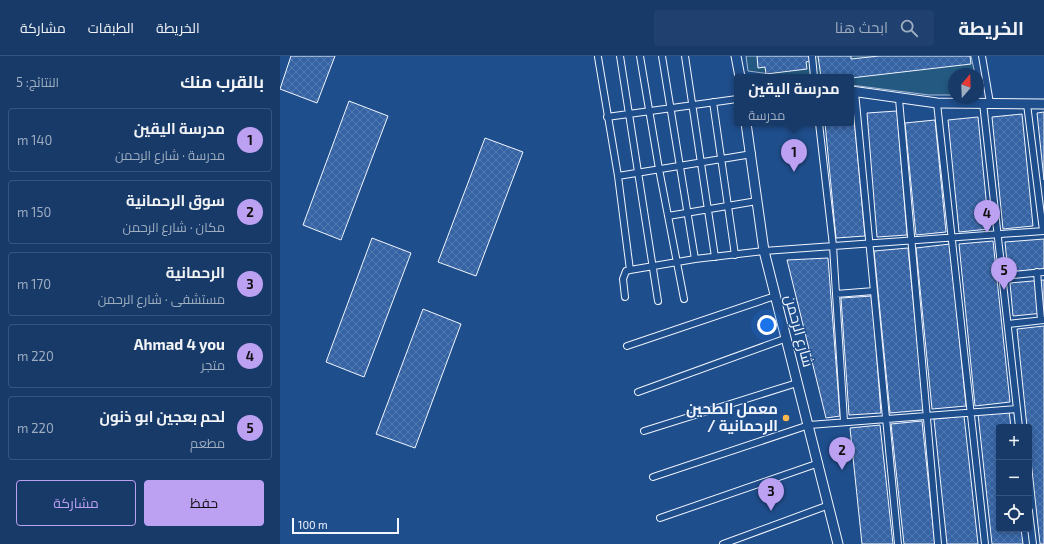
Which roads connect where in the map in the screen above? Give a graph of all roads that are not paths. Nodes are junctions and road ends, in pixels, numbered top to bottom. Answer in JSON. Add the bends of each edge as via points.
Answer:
{"nodes":[{"id":1,"x":620,"y":56,"type":"edge"},
{"id":2,"x":640,"y":56,"type":"edge"},
{"id":3,"x":662,"y":56,"type":"edge"},
{"id":4,"x":685,"y":56,"type":"edge"},
{"id":5,"x":736,"y":56,"type":"edge"},
{"id":6,"x":812,"y":56,"type":"edge"},
{"id":7,"x":982,"y":56,"type":"edge"},
{"id":8,"x":598,"y":57,"type":"edge"},
{"id":9,"x":739,"y":74,"type":"edge"},
{"id":10,"x":814,"y":74,"type":"edge"},
{"id":11,"x":854,"y":92,"type":"edge"},
{"id":12,"x":734,"y":98,"type":"edge"},
{"id":13,"x":899,"y":99,"type":"junction"},
{"id":14,"x":854,"y":101,"type":"edge"},
{"id":15,"x":713,"y":102,"type":"junction"},
{"id":16,"x":936,"y":103,"type":"junction"},
{"id":17,"x":986,"y":103,"type":"junction"},
{"id":18,"x":1027,"y":104,"type":"junction"},
{"id":19,"x":1044,"y":104,"type":"edge"},
{"id":20,"x":692,"y":105,"type":"junction"},
{"id":21,"x":671,"y":108,"type":"junction"},
{"id":22,"x":649,"y":111,"type":"junction"},
{"id":23,"x":629,"y":114,"type":"junction"},
{"id":24,"x":607,"y":117,"type":"junction"},
{"id":25,"x":747,"y":126,"type":"edge"},
{"id":26,"x":819,"y":126,"type":"edge"},
{"id":27,"x":752,"y":154,"type":"junction"},
{"id":28,"x":721,"y":159,"type":"junction"},
{"id":29,"x":701,"y":162,"type":"junction"},
{"id":30,"x":680,"y":166,"type":"junction"},
{"id":31,"x":659,"y":169,"type":"junction"},
{"id":32,"x":638,"y":173,"type":"junction"},
{"id":33,"x":618,"y":176,"type":"junction"},
{"id":34,"x":757,"y":201,"type":"junction"},
{"id":35,"x":728,"y":206,"type":"junction"},
{"id":36,"x":708,"y":210,"type":"junction"},
{"id":37,"x":688,"y":213,"type":"junction"},
{"id":38,"x":668,"y":216,"type":"junction"},
{"id":39,"x":1043,"y":231,"type":"edge"},
{"id":40,"x":997,"y":234,"type":"junction"},
{"id":41,"x":952,"y":238,"type":"junction"},
{"id":42,"x":912,"y":240,"type":"junction"},
{"id":43,"x":870,"y":244,"type":"junction"},
{"id":44,"x":833,"y":246,"type":"junction"},
{"id":45,"x":764,"y":251,"type":"junction"},
{"id":46,"x":735,"y":255,"type":"junction"},
{"id":47,"x":715,"y":257,"type":"junction"},
{"id":48,"x":695,"y":259,"type":"junction"},
{"id":49,"x":676,"y":262,"type":"junction"},
{"id":50,"x":652,"y":268,"type":"junction"},
{"id":51,"x":630,"y":270,"type":"junction"},
{"id":52,"x":1037,"y":272,"type":"junction"},
{"id":53,"x":1044,"y":272,"type":"edge"},
{"id":54,"x":1002,"y":276,"type":"junction"},
{"id":55,"x":874,"y":291,"type":"junction"},
{"id":56,"x":836,"y":294,"type":"junction"},
{"id":57,"x":775,"y":296,"type":"junction"},
{"id":58,"x":625,"y":297,"type":"dead end"},
{"id":59,"x":684,"y":299,"type":"dead end"},
{"id":60,"x":658,"y":301,"type":"dead end"},
{"id":61,"x":1042,"y":320,"type":"edge"},
{"id":62,"x":1008,"y":324,"type":"junction"},
{"id":63,"x":787,"y":338,"type":"junction"},
{"id":64,"x":627,"y":346,"type":"dead end"},
{"id":65,"x":797,"y":382,"type":"junction"},
{"id":66,"x":638,"y":392,"type":"dead end"},
{"id":67,"x":1017,"y":409,"type":"junction"},
{"id":68,"x":970,"y":412,"type":"junction"},
{"id":69,"x":927,"y":415,"type":"junction"},
{"id":70,"x":886,"y":418,"type":"junction"},
{"id":71,"x":844,"y":421,"type":"junction"},
{"id":72,"x":1019,"y":424,"type":"edge"},
{"id":73,"x":809,"y":425,"type":"junction"},
{"id":74,"x":644,"y":431,"type":"dead end"},
{"id":75,"x":819,"y":462,"type":"junction"},
{"id":76,"x":653,"y":477,"type":"dead end"},
{"id":77,"x":829,"y":505,"type":"junction"},
{"id":78,"x":660,"y":518,"type":"dead end"},
{"id":79,"x":1032,"y":532,"type":"edge"},
{"id":80,"x":723,"y":544,"type":"edge"},
{"id":81,"x":838,"y":544,"type":"edge"},
{"id":82,"x":898,"y":544,"type":"edge"},
{"id":83,"x":938,"y":544,"type":"edge"},
{"id":84,"x":985,"y":544,"type":"edge"},
{"id":85,"x":1033,"y":544,"type":"edge"}],
"edges":[{"from":1,"to":23,"type":"street"},
{"from":2,"to":22,"type":"street"},
{"from":3,"to":21,"type":"street"},
{"from":4,"to":20,"type":"street"},
{"from":5,"to":9,"type":"street"},
{"from":6,"to":10,"type":"street"},
{"from":7,"to":17,"type":"street"},
{"from":8,"to":24,"type":"street"},
{"from":11,"to":13,"type":"street"},
{"from":12,"to":15,"type":"street"},
{"from":13,"to":16,"type":"street"},
{"from":13,"to":42,"type":"street"},
{"from":14,"to":43,"type":"street"},
{"from":15,"to":20,"type":"street"},
{"from":15,"to":28,"type":"street"},
{"from":16,"to":17,"type":"street"},
{"from":16,"to":41,"type":"street"},
{"from":17,"to":18,"type":"street"},
{"from":17,"to":40,"type":"street"},
{"from":18,"to":19,"type":"street"},
{"from":18,"to":39,"type":"street"},
{"from":20,"to":21,"type":"street"},
{"from":20,"to":29,"type":"street"},
{"from":21,"to":22,"type":"street"},
{"from":21,"to":30,"type":"street"},
{"from":22,"to":23,"type":"street"},
{"from":22,"to":31,"type":"street"},
{"from":23,"to":24,"type":"street"},
{"from":23,"to":32,"type":"street"},
{"from":24,"to":33,"type":"street"},
{"from":25,"to":27,"type":"street","name":"شارع الرحمن"},
{"from":26,"to":44,"type":"street"},
{"from":27,"to":28,"type":"street"},
{"from":27,"to":34,"type":"street","name":"شارع الرحمن"},
{"from":28,"to":29,"type":"street"},
{"from":28,"to":35,"type":"street"},
{"from":29,"to":30,"type":"street"},
{"from":29,"to":36,"type":"street"},
{"from":30,"to":31,"type":"street"},
{"from":30,"to":37,"type":"street"},
{"from":31,"to":32,"type":"street"},
{"from":31,"to":38,"type":"street"},
{"from":32,"to":33,"type":"street"},
{"from":32,"to":50,"type":"street"},
{"from":33,"to":51,"type":"street"},
{"from":34,"to":35,"type":"street"},
{"from":34,"to":45,"type":"street","name":"شارع الرحمن"},
{"from":35,"to":36,"type":"street"},
{"from":35,"to":46,"type":"street"},
{"from":36,"to":37,"type":"street"},
{"from":36,"to":47,"type":"street"},
{"from":37,"to":38,"type":"street"},
{"from":37,"to":48,"type":"street"},
{"from":38,"to":49,"type":"street"},
{"from":39,"to":40,"type":"street"},
{"from":40,"to":41,"type":"street"},
{"from":40,"to":54,"type":"street"},
{"from":41,"to":42,"type":"street"},
{"from":41,"to":68,"type":"street"},
{"from":42,"to":43,"type":"street"},
{"from":42,"to":69,"type":"street"},
{"from":43,"to":44,"type":"street"},
{"from":43,"to":55,"type":"street"},
{"from":44,"to":45,"type":"street"},
{"from":44,"to":56,"type":"street"},
{"from":45,"to":46,"type":"street"},
{"from":45,"to":57,"type":"street","name":"شارع الرحمن"},
{"from":46,"to":47,"type":"street"},
{"from":47,"to":48,"type":"street"},
{"from":48,"to":49,"type":"street"},
{"from":49,"to":50,"type":"street"},
{"from":49,"to":59,"type":"street"},
{"from":50,"to":51,"type":"street"},
{"from":50,"to":60,"type":"street"},
{"from":51,"to":58,"type":"street","via":[[624,275]]},
{"from":52,"to":53,"type":"street"},
{"from":52,"to":54,"type":"street"},
{"from":52,"to":61,"type":"street"},
{"from":54,"to":62,"type":"street"},
{"from":55,"to":56,"type":"street"},
{"from":55,"to":70,"type":"street"},
{"from":56,"to":71,"type":"street"},
{"from":57,"to":63,"type":"street","name":"شارع الرحمن"},
{"from":57,"to":64,"type":"street"},
{"from":61,"to":62,"type":"street"},
{"from":62,"to":67,"type":"street"},
{"from":63,"to":65,"type":"street","name":"شارع الرحمن"},
{"from":63,"to":66,"type":"street"},
{"from":65,"to":73,"type":"street","name":"شارع الرحمن"},
{"from":65,"to":74,"type":"street"},
{"from":67,"to":68,"type":"street"},
{"from":67,"to":72,"type":"street"},
{"from":68,"to":69,"type":"street"},
{"from":68,"to":84,"type":"street"},
{"from":69,"to":70,"type":"street"},
{"from":69,"to":83,"type":"street"},
{"from":70,"to":71,"type":"street"},
{"from":70,"to":82,"type":"street"},
{"from":71,"to":73,"type":"street"},
{"from":73,"to":75,"type":"street","name":"شارع الرحمن"},
{"from":73,"to":76,"type":"street"},
{"from":75,"to":77,"type":"street","name":"شارع الرحمن"},
{"from":75,"to":78,"type":"street"},
{"from":77,"to":80,"type":"street"},
{"from":77,"to":81,"type":"street","name":"شارع الرحمن"},
{"from":79,"to":85,"type":"street"}]}
